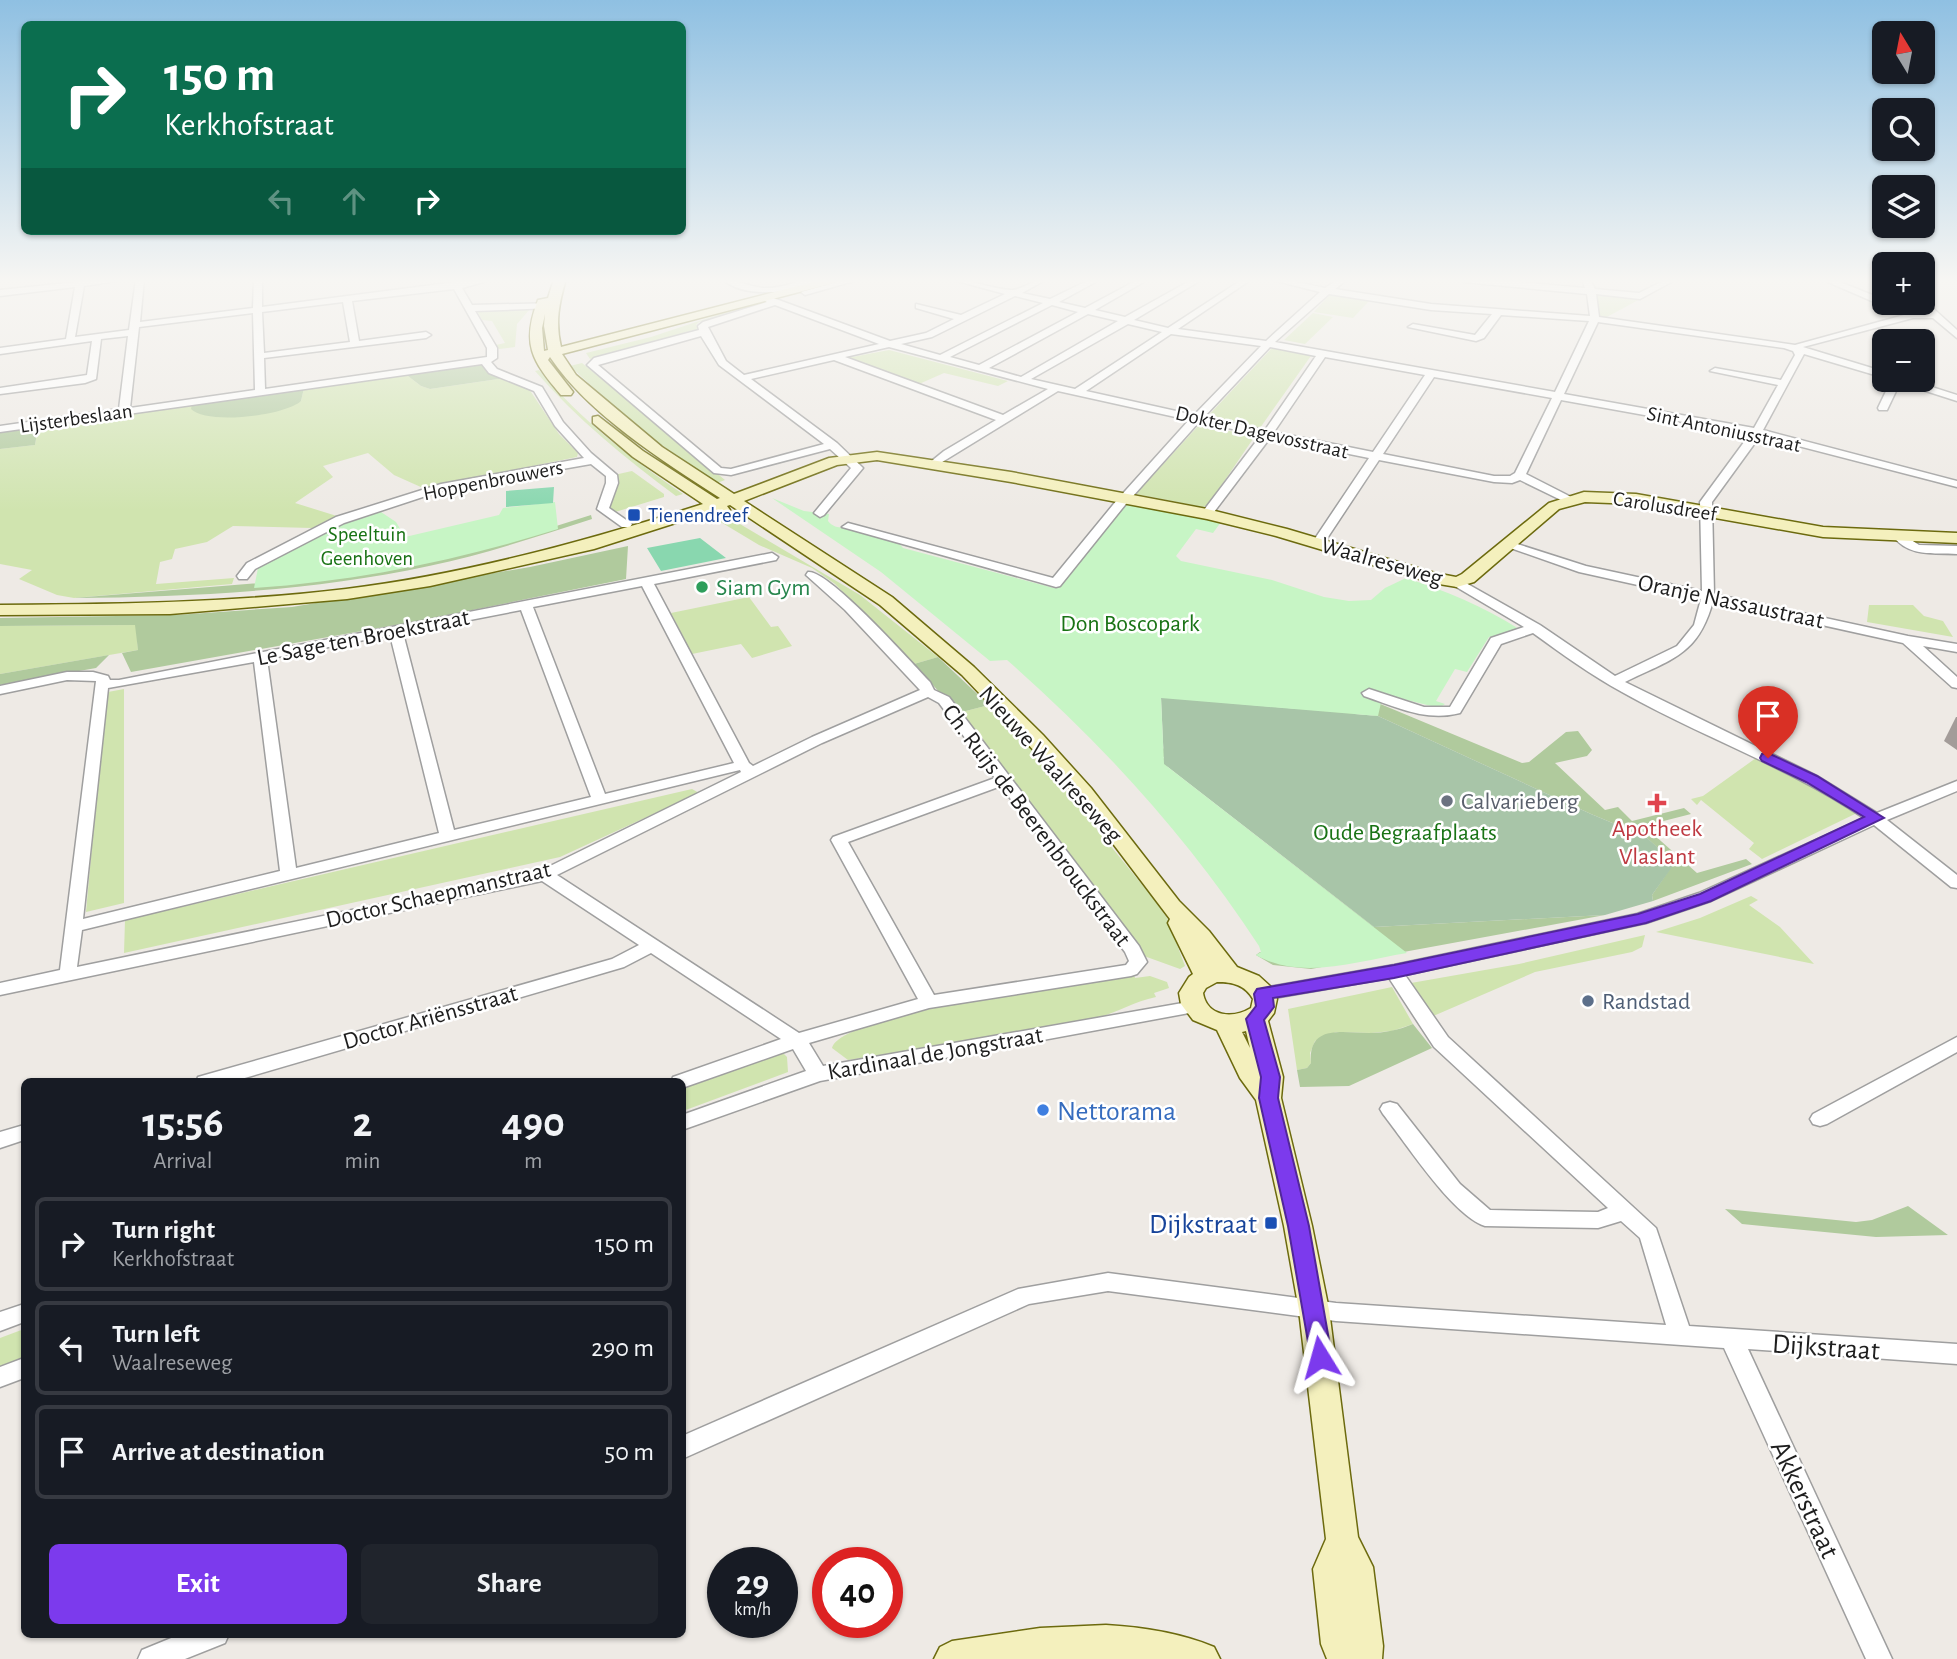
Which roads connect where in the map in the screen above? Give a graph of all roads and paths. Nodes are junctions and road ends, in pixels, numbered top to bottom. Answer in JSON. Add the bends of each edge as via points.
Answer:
{"nodes":[{"id":1,"x":95,"y":356,"type":"edge"},
{"id":2,"x":131,"y":356,"type":"edge"},
{"id":3,"x":261,"y":356,"type":"edge"},
{"id":4,"x":493,"y":356,"type":"edge"},
{"id":5,"x":538,"y":356,"type":"edge"},
{"id":6,"x":557,"y":356,"type":"edge"},
{"id":7,"x":612,"y":356,"type":"edge"},
{"id":8,"x":718,"y":356,"type":"edge"},
{"id":9,"x":843,"y":356,"type":"edge"},
{"id":10,"x":930,"y":356,"type":"edge"},
{"id":11,"x":944,"y":356,"type":"edge"},
{"id":12,"x":1003,"y":356,"type":"edge"},
{"id":13,"x":1063,"y":356,"type":"edge"},
{"id":14,"x":1131,"y":356,"type":"edge"},
{"id":15,"x":1256,"y":356,"type":"edge"},
{"id":16,"x":1320,"y":356,"type":"edge"},
{"id":17,"x":1336,"y":356,"type":"edge"},
{"id":18,"x":1578,"y":356,"type":"edge"},
{"id":19,"x":1799,"y":356,"type":"edge"},
{"id":20,"x":1824,"y":356,"type":"edge"},
{"id":21,"x":836,"y":358,"type":"junction"},
{"id":22,"x":939,"y":359,"type":"junction"},
{"id":23,"x":485,"y":361,"type":"junction"},
{"id":24,"x":980,"y":369,"type":"junction"},
{"id":25,"x":1715,"y":371,"type":"dead end"},
{"id":26,"x":1872,"y":371,"type":"edge"},
{"id":27,"x":1432,"y":373,"type":"junction"},
{"id":28,"x":744,"y":378,"type":"junction"},
{"id":29,"x":1022,"y":380,"type":"junction"},
{"id":30,"x":1784,"y":383,"type":"junction"},
{"id":31,"x":1056,"y":388,"type":"junction"},
{"id":32,"x":0,"y":391,"type":"edge"},
{"id":33,"x":1935,"y":391,"type":"edge"},
{"id":34,"x":260,"y":392,"type":"junction"},
{"id":35,"x":1077,"y":392,"type":"junction"},
{"id":36,"x":1891,"y":392,"type":"edge"},
{"id":37,"x":1559,"y":397,"type":"junction"},
{"id":38,"x":1957,"y":398,"type":"edge"},
{"id":39,"x":1883,"y":408,"type":"dead end"},
{"id":40,"x":124,"y":411,"type":"junction"},
{"id":41,"x":1197,"y":417,"type":"junction"},
{"id":42,"x":1003,"y":419,"type":"junction"},
{"id":43,"x":0,"y":429,"type":"edge"},
{"id":44,"x":1757,"y":432,"type":"junction"},
{"id":45,"x":1268,"y":433,"type":"junction"},
{"id":46,"x":838,"y":455,"type":"junction"},
{"id":47,"x":1377,"y":456,"type":"junction"},
{"id":48,"x":594,"y":460,"type":"junction"},
{"id":49,"x":934,"y":464,"type":"junction"},
{"id":50,"x":1520,"y":475,"type":"junction"},
{"id":51,"x":1952,"y":484,"type":"edge"},
{"id":52,"x":1957,"y":493,"type":"edge"},
{"id":53,"x":1125,"y":497,"type":"junction"},
{"id":54,"x":718,"y":499,"type":"junction"},
{"id":55,"x":1569,"y":500,"type":"junction"},
{"id":56,"x":1704,"y":511,"type":"junction"},
{"id":57,"x":820,"y":513,"type":"dead end"},
{"id":58,"x":1207,"y":514,"type":"junction"},
{"id":59,"x":626,"y":524,"type":"junction"},
{"id":60,"x":848,"y":527,"type":"dead end"},
{"id":61,"x":1899,"y":536,"type":"junction"},
{"id":62,"x":1957,"y":538,"type":"edge"},
{"id":63,"x":1318,"y":542,"type":"junction"},
{"id":64,"x":1507,"y":545,"type":"junction"},
{"id":65,"x":1957,"y":550,"type":"edge"},
{"id":66,"x":772,"y":557,"type":"dead end"},
{"id":67,"x":500,"y":566,"type":"junction"},
{"id":68,"x":812,"y":575,"type":"dead end"},
{"id":69,"x":243,"y":576,"type":"dead end"},
{"id":70,"x":646,"y":581,"type":"junction"},
{"id":71,"x":1457,"y":582,"type":"junction"},
{"id":72,"x":1708,"y":596,"type":"junction"},
{"id":73,"x":525,"y":604,"type":"junction"},
{"id":74,"x":0,"y":610,"type":"edge"},
{"id":75,"x":1535,"y":628,"type":"junction"},
{"id":76,"x":396,"y":631,"type":"junction"},
{"id":77,"x":1908,"y":640,"type":"junction"},
{"id":78,"x":1957,"y":648,"type":"edge"},
{"id":79,"x":260,"y":657,"type":"junction"},
{"id":80,"x":1614,"y":682,"type":"junction"},
{"id":81,"x":102,"y":684,"type":"junction"},
{"id":82,"x":1957,"y":684,"type":"edge"},
{"id":83,"x":0,"y":690,"type":"edge"},
{"id":84,"x":928,"y":692,"type":"junction"},
{"id":85,"x":1368,"y":693,"type":"dead end"},
{"id":86,"x":747,"y":769,"type":"junction"},
{"id":87,"x":1003,"y":780,"type":"junction"},
{"id":88,"x":1957,"y":786,"type":"edge"},
{"id":89,"x":600,"y":800,"type":"junction"},
{"id":90,"x":1876,"y":818,"type":"junction"},
{"id":91,"x":448,"y":836,"type":"junction"},
{"id":92,"x":289,"y":875,"type":"junction"},
{"id":93,"x":545,"y":875,"type":"junction"},
{"id":94,"x":1957,"y":883,"type":"edge"},
{"id":95,"x":72,"y":927,"type":"junction"},
{"id":96,"x":652,"y":945,"type":"junction"},
{"id":97,"x":1138,"y":962,"type":"joint"},
{"id":98,"x":1394,"y":971,"type":"junction"},
{"id":99,"x":68,"y":973,"type":"junction"},
{"id":100,"x":1218,"y":975,"type":"junction"},
{"id":101,"x":0,"y":989,"type":"edge"},
{"id":102,"x":1263,"y":994,"type":"junction"},
{"id":103,"x":929,"y":1002,"type":"junction"},
{"id":104,"x":1194,"y":1007,"type":"junction"},
{"id":105,"x":1255,"y":1019,"type":"junction"},
{"id":106,"x":1226,"y":1025,"type":"junction"},
{"id":107,"x":797,"y":1040,"type":"junction"},
{"id":108,"x":1957,"y":1044,"type":"edge"},
{"id":109,"x":818,"y":1074,"type":"junction"},
{"id":110,"x":219,"y":1078,"type":"edge"},
{"id":111,"x":686,"y":1080,"type":"edge"},
{"id":112,"x":1268,"y":1098,"type":"junction"},
{"id":113,"x":1390,"y":1109,"type":"dead end"},
{"id":114,"x":1819,"y":1119,"type":"dead end"},
{"id":115,"x":686,"y":1122,"type":"edge"},
{"id":116,"x":21,"y":1134,"type":"edge"},
{"id":117,"x":0,"y":1140,"type":"edge"},
{"id":118,"x":1624,"y":1211,"type":"junction"},
{"id":119,"x":1314,"y":1310,"type":"junction"},
{"id":120,"x":21,"y":1314,"type":"edge"},
{"id":121,"x":0,"y":1322,"type":"edge"},
{"id":122,"x":1681,"y":1336,"type":"junction"},
{"id":123,"x":1732,"y":1340,"type":"junction"},
{"id":124,"x":1957,"y":1354,"type":"edge"},
{"id":125,"x":21,"y":1369,"type":"edge"},
{"id":126,"x":0,"y":1377,"type":"edge"},
{"id":127,"x":686,"y":1446,"type":"edge"},
{"id":128,"x":1342,"y":1539,"type":"junction"},
{"id":129,"x":206,"y":1638,"type":"edge"},
{"id":130,"x":158,"y":1658,"type":"edge"},
{"id":131,"x":952,"y":1659,"type":"edge"},
{"id":132,"x":1202,"y":1659,"type":"edge"},
{"id":133,"x":1346,"y":1659,"type":"edge"},
{"id":134,"x":1364,"y":1659,"type":"edge"},
{"id":135,"x":1879,"y":1659,"type":"edge"}],
"edges":[{"from":1,"to":32,"type":"street","via":[[92,377],[85,380]]},
{"from":2,"to":40,"type":"street"},
{"from":3,"to":34,"type":"street"},
{"from":4,"to":23,"type":"street"},
{"from":5,"to":54,"type":"street","name":"Nieuwe Waalreseweg","via":[[578,404],[638,454]]},
{"from":6,"to":54,"type":"street","name":"Nieuwe Waalreseweg","via":[[571,378]]},
{"from":7,"to":46,"type":"street","via":[[592,365],[718,471]]},
{"from":8,"to":28,"type":"street"},
{"from":9,"to":21,"type":"street"},
{"from":10,"to":22,"type":"street","name":"Dokter Dagevosstraat"},
{"from":11,"to":22,"type":"street"},
{"from":12,"to":24,"type":"street"},
{"from":13,"to":29,"type":"street"},
{"from":14,"to":35,"type":"street"},
{"from":15,"to":41,"type":"street"},
{"from":16,"to":45,"type":"street"},
{"from":17,"to":27,"type":"street","name":"Sint Antoniusstraat"},
{"from":18,"to":37,"type":"street"},
{"from":19,"to":30,"type":"street"},
{"from":20,"to":26,"type":"street"},
{"from":21,"to":28,"type":"street"},
{"from":21,"to":42,"type":"street"},
{"from":22,"to":24,"type":"street","name":"Dokter Dagevosstraat"},
{"from":23,"to":34,"type":"street","name":"Lijsterbeslaan"},
{"from":23,"to":48,"type":"street","via":[[493,371],[538,389],[559,424]]},
{"from":24,"to":29,"type":"street","name":"Dokter Dagevosstraat"},
{"from":25,"to":30,"type":"street"},
{"from":27,"to":37,"type":"street","name":"Sint Antoniusstraat"},
{"from":27,"to":47,"type":"street"},
{"from":28,"to":46,"type":"street"},
{"from":29,"to":31,"type":"street","name":"Dokter Dagevosstraat"},
{"from":30,"to":44,"type":"street"},
{"from":31,"to":35,"type":"street","name":"Dokter Dagevosstraat"},
{"from":31,"to":42,"type":"street"},
{"from":33,"to":38,"type":"street"},
{"from":34,"to":40,"type":"street","name":"Lijsterbeslaan"},
{"from":35,"to":41,"type":"street","name":"Dokter Dagevosstraat"},
{"from":36,"to":39,"type":"street"},
{"from":37,"to":44,"type":"street","name":"Sint Antoniusstraat"},
{"from":37,"to":50,"type":"street"},
{"from":40,"to":43,"type":"street","name":"Lijsterbeslaan"},
{"from":41,"to":45,"type":"street","name":"Dokter Dagevosstraat"},
{"from":41,"to":53,"type":"street"},
{"from":42,"to":49,"type":"street"},
{"from":44,"to":51,"type":"street","name":"Sint Antoniusstraat"},
{"from":44,"to":56,"type":"street"},
{"from":45,"to":47,"type":"street","name":"Dokter Dagevosstraat"},
{"from":45,"to":58,"type":"street"},
{"from":46,"to":49,"type":"street","name":"Waalreseweg"},
{"from":46,"to":54,"type":"street","name":"Waalreseweg"},
{"from":46,"to":57,"type":"street","via":[[857,468]]},
{"from":47,"to":50,"type":"street","name":"Dokter Dagevosstraat","via":[[1494,479],[1512,480]]},
{"from":47,"to":63,"type":"street"},
{"from":48,"to":59,"type":"street","via":[[611,475],[603,509]]},
{"from":48,"to":69,"type":"street","name":"Hoppenbrouwers","via":[[445,486],[366,512],[300,539],[251,566]]},
{"from":49,"to":53,"type":"street","name":"Waalreseweg"},
{"from":50,"to":55,"type":"street"},
{"from":51,"to":52,"type":"street"},
{"from":53,"to":58,"type":"street","name":"Waalreseweg"},
{"from":53,"to":60,"type":"street","via":[[1056,583]]},
{"from":54,"to":59,"type":"street"},
{"from":54,"to":67,"type":"street","via":[[594,544]]},
{"from":54,"to":100,"type":"street","name":"Nieuwe Waalreseweg","via":[[921,632],[968,671],[1084,792]]},
{"from":55,"to":56,"type":"street","name":"Carolusdreef","via":[[1605,496]]},
{"from":55,"to":64,"type":"street","name":"Carolusdreef","via":[[1554,506]]},
{"from":56,"to":61,"type":"street","name":"Carolusdreef","via":[[1823,531]]},
{"from":56,"to":72,"type":"street"},
{"from":58,"to":63,"type":"street","name":"Waalreseweg"},
{"from":59,"to":67,"type":"street"},
{"from":61,"to":62,"type":"street","name":"Carolusdreef"},
{"from":61,"to":65,"type":"street","name":"Carolusdreef","via":[[1914,548]]},
{"from":63,"to":71,"type":"street","name":"Waalreseweg","via":[[1387,566]]},
{"from":64,"to":71,"type":"street","name":"Carolusdreef"},
{"from":64,"to":72,"type":"street","name":"Oranje Nassaustraat","via":[[1573,567]]},
{"from":66,"to":70,"type":"street","name":"Le Sage ten Broekstraat"},
{"from":67,"to":74,"type":"street","via":[[347,594],[260,603]]},
{"from":68,"to":84,"type":"street","name":"Ch. Ruijs de Beerenbrouckstraat","via":[[849,607]]},
{"from":70,"to":73,"type":"street","name":"Le Sage ten Broekstraat"},
{"from":70,"to":86,"type":"street"},
{"from":71,"to":75,"type":"street","name":"Waalreseweg"},
{"from":72,"to":77,"type":"street","name":"Oranje Nassaustraat"},
{"from":72,"to":80,"type":"street","via":[[1700,625],[1682,649]]},
{"from":73,"to":76,"type":"street","name":"Le Sage ten Broekstraat"},
{"from":73,"to":89,"type":"street"},
{"from":75,"to":80,"type":"street","name":"Waalreseweg"},
{"from":75,"to":85,"type":"street","via":[[1496,641],[1455,710],[1446,714]]},
{"from":76,"to":79,"type":"street","name":"Le Sage ten Broekstraat"},
{"from":76,"to":91,"type":"street"},
{"from":77,"to":78,"type":"street","name":"Oranje Nassaustraat"},
{"from":77,"to":82,"type":"street"},
{"from":79,"to":81,"type":"street","name":"Le Sage ten Broekstraat"},
{"from":79,"to":92,"type":"street"},
{"from":80,"to":90,"type":"street","name":"Waalreseweg","via":[[1812,779]]},
{"from":81,"to":83,"type":"street","name":"Le Sage ten Broekstraat","via":[[103,679],[94,675],[80,675]]},
{"from":81,"to":95,"type":"street"},
{"from":84,"to":86,"type":"street","name":"Doctor Schaepmanstraat"},
{"from":84,"to":87,"type":"street","name":"Ch. Ruijs de Beerenbrouckstraat","via":[[944,700]]},
{"from":86,"to":89,"type":"street","name":"Doctor Schaepmanstraat"},
{"from":86,"to":93,"type":"street","name":"Doctor Schaepmanstraat"},
{"from":87,"to":97,"type":"street","name":"Ch. Ruijs de Beerenbrouckstraat"},
{"from":87,"to":103,"type":"street","via":[[839,840]]},
{"from":88,"to":90,"type":"street"},
{"from":89,"to":91,"type":"street","name":"Doctor Schaepmanstraat"},
{"from":90,"to":94,"type":"street","name":"Waalreseweg"},
{"from":90,"to":98,"type":"street","via":[[1706,897],[1640,919]]},
{"from":91,"to":92,"type":"street","name":"Doctor Schaepmanstraat"},
{"from":92,"to":95,"type":"street","name":"Doctor Schaepmanstraat"},
{"from":93,"to":96,"type":"street"},
{"from":93,"to":99,"type":"street","name":"Doctor Schaepmanstraat"},
{"from":95,"to":99,"type":"street"},
{"from":96,"to":107,"type":"street"},
{"from":96,"to":110,"type":"street","name":"Doctor Ariënsstraat","via":[[618,963]]},
{"from":97,"to":103,"type":"street","name":"Kardinaal de Jongstraat","via":[[1131,970]]},
{"from":98,"to":102,"type":"street"},
{"from":98,"to":118,"type":"street","via":[[1441,1042]]},
{"from":99,"to":101,"type":"street","name":"Doctor Schaepmanstraat"},
{"from":100,"to":102,"type":"street","via":[[1249,980]]},
{"from":100,"to":104,"type":"street","via":[[1196,983]]},
{"from":102,"to":105,"type":"street","via":[[1265,1007]]},
{"from":103,"to":107,"type":"street","name":"Kardinaal de Jongstraat"},
{"from":104,"to":106,"type":"street","via":[[1209,1020]]},
{"from":104,"to":109,"type":"street","name":"Kardinaal de Jongstraat"},
{"from":105,"to":106,"type":"street"},
{"from":105,"to":112,"type":"street","via":[[1270,1077]]},
{"from":106,"to":112,"type":"street"},
{"from":107,"to":109,"type":"street"},
{"from":107,"to":111,"type":"street","name":"Kardinaal de Jongstraat"},
{"from":108,"to":114,"type":"street"},
{"from":109,"to":115,"type":"street","name":"Kardinaal de Jongstraat"},
{"from":112,"to":119,"type":"street"},
{"from":113,"to":118,"type":"street","via":[[1453,1190],[1485,1218],[1598,1220]]},
{"from":116,"to":117,"type":"street"},
{"from":118,"to":122,"type":"street","via":[[1649,1234]]},
{"from":119,"to":122,"type":"street","name":"Dijkstraat"},
{"from":119,"to":127,"type":"street","name":"Dijkstraat","via":[[1108,1282],[1026,1295]]},
{"from":119,"to":128,"type":"street"},
{"from":120,"to":121,"type":"street"},
{"from":122,"to":123,"type":"street","name":"Dijkstraat"},
{"from":123,"to":124,"type":"street","name":"Dijkstraat"},
{"from":123,"to":135,"type":"street","name":"Akkerstraat"},
{"from":125,"to":126,"type":"street"},
{"from":128,"to":133,"type":"street","via":[[1330,1569],[1338,1644]]},
{"from":128,"to":134,"type":"street","via":[[1356,1567]]},
{"from":129,"to":130,"type":"street"},
{"from":131,"to":132,"type":"street","via":[[1039,1645],[1086,1643],[1130,1644]]}]}
